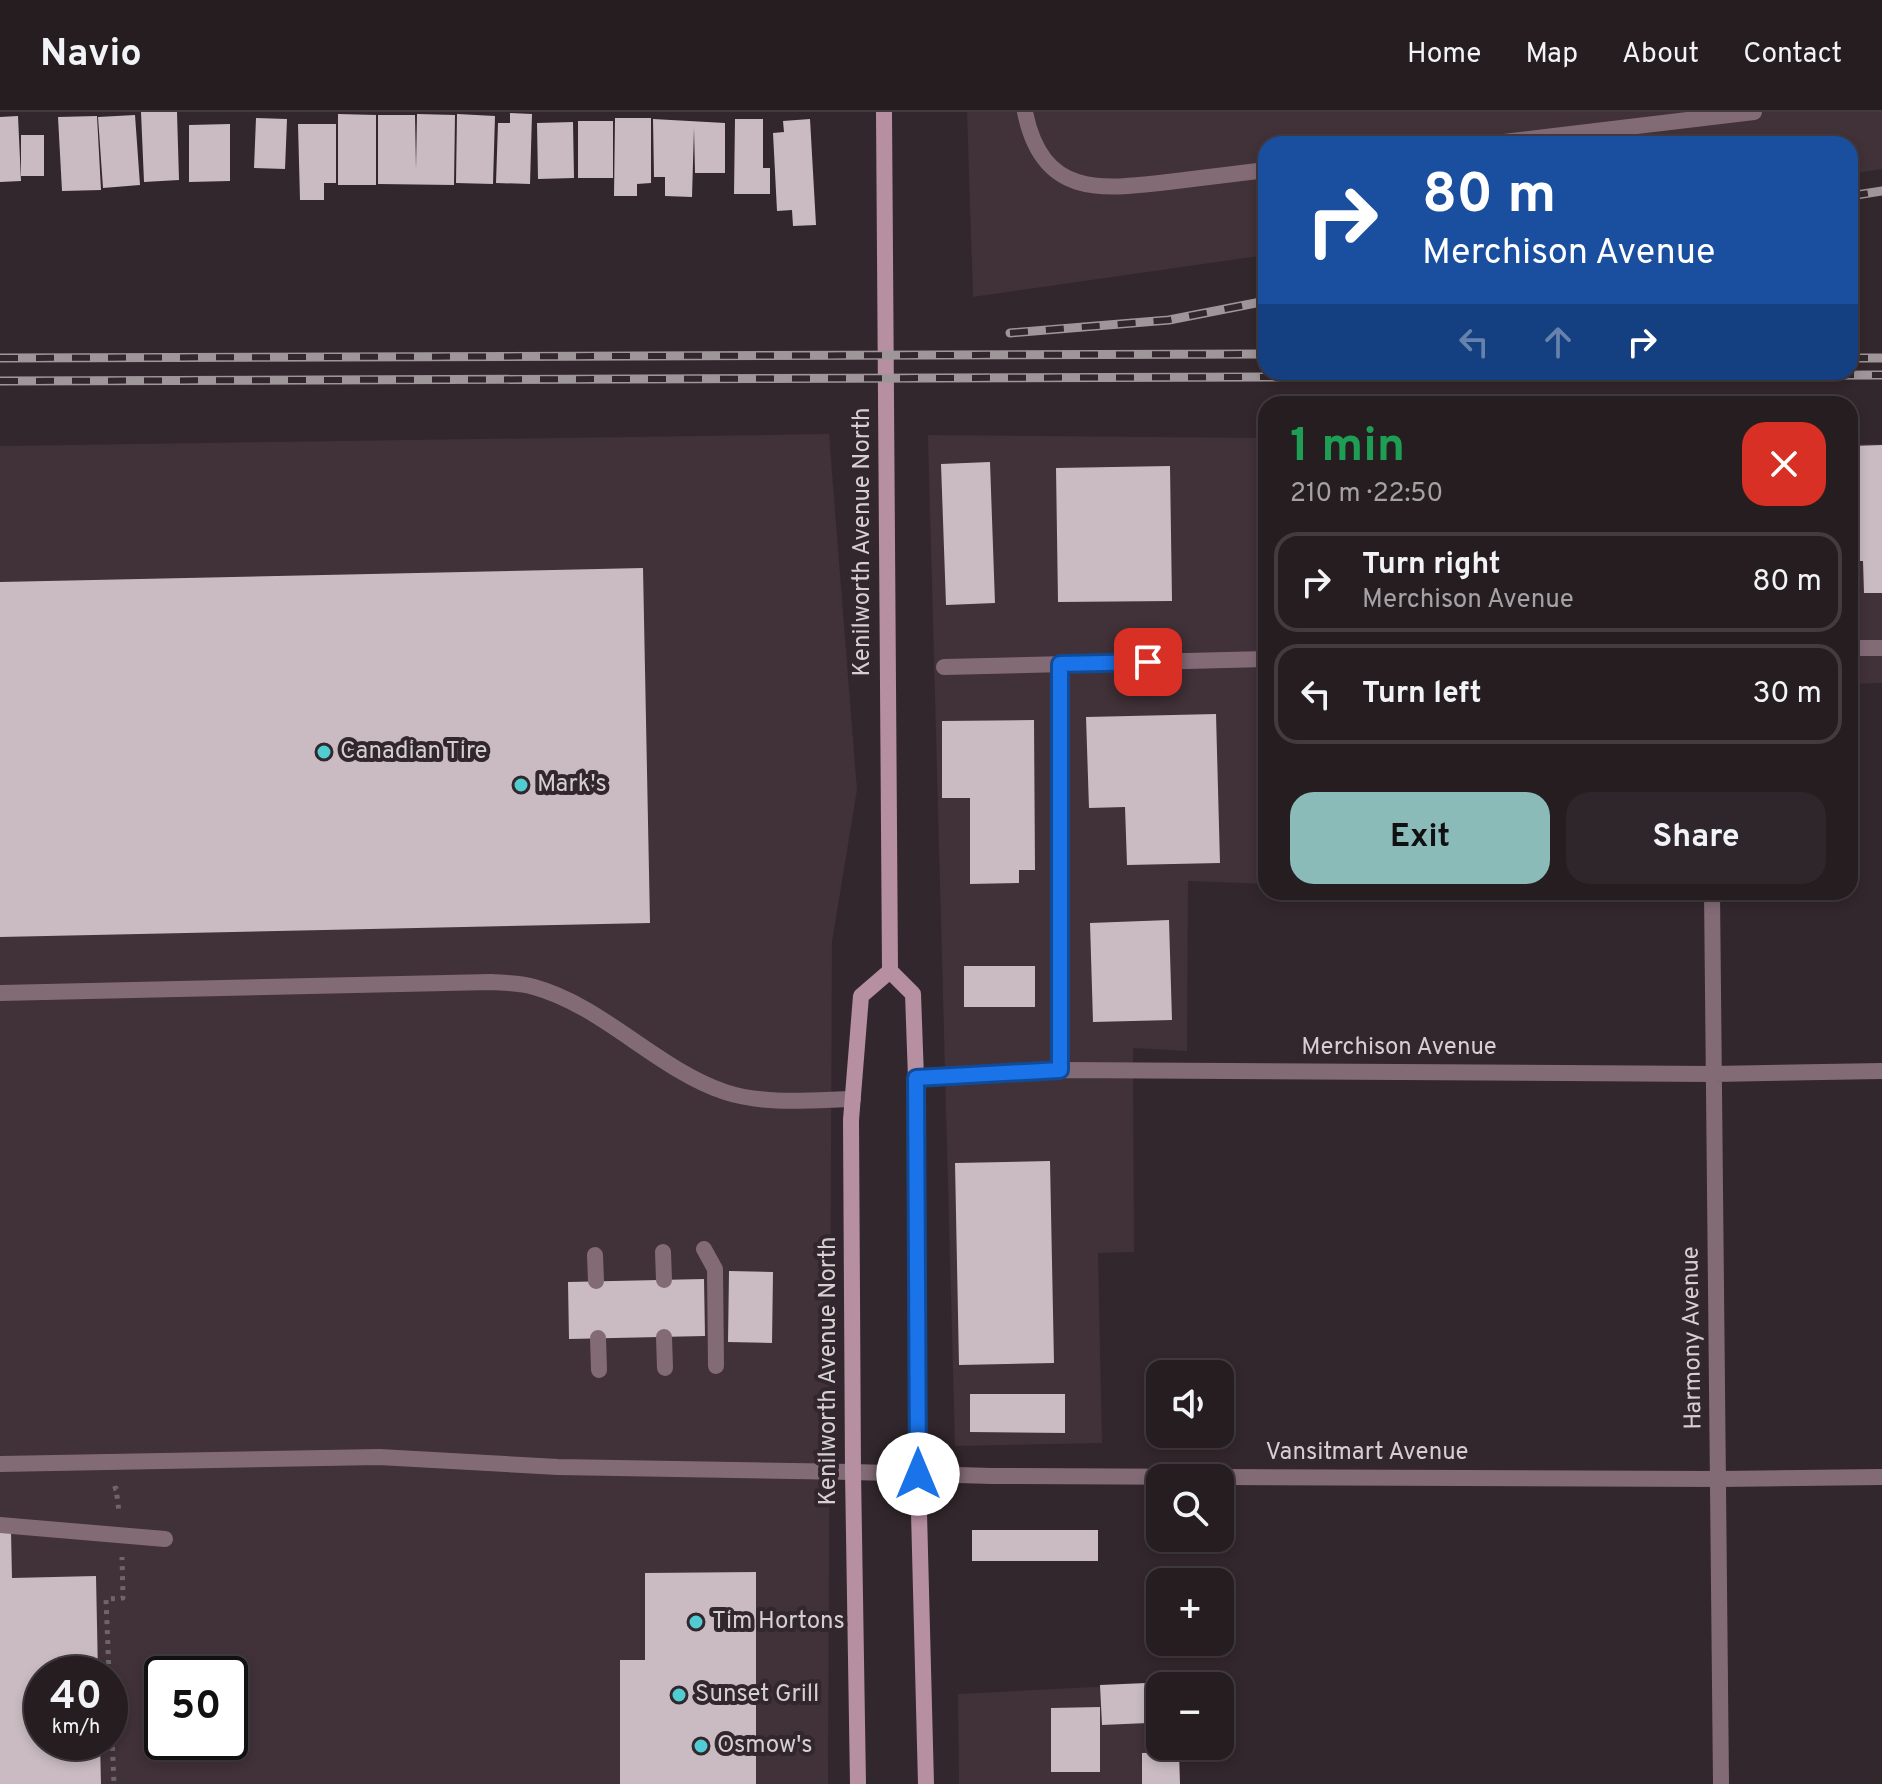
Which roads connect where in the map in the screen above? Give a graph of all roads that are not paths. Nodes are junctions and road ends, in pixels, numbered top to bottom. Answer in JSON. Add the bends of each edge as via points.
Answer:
{"nodes":[{"id":1,"x":884,"y":112,"type":"edge"},
{"id":2,"x":1025,"y":112,"type":"edge"},
{"id":3,"x":1754,"y":112,"type":"edge"},
{"id":4,"x":1554,"y":136,"type":"edge"},
{"id":5,"x":1258,"y":171,"type":"edge"},
{"id":6,"x":1858,"y":648,"type":"edge"},
{"id":7,"x":1882,"y":648,"type":"edge"},
{"id":8,"x":1258,"y":659,"type":"edge"},
{"id":9,"x":1060,"y":664,"type":"junction"},
{"id":10,"x":944,"y":667,"type":"dead end"},
{"id":11,"x":1712,"y":900,"type":"edge"},
{"id":12,"x":890,"y":971,"type":"junction"},
{"id":13,"x":0,"y":993,"type":"edge"},
{"id":14,"x":1060,"y":1070,"type":"junction"},
{"id":15,"x":1882,"y":1071,"type":"edge"},
{"id":16,"x":1714,"y":1074,"type":"junction"},
{"id":17,"x":916,"y":1078,"type":"junction"},
{"id":18,"x":853,"y":1099,"type":"junction"},
{"id":19,"x":704,"y":1249,"type":"dead end"},
{"id":20,"x":663,"y":1252,"type":"dead end"},
{"id":21,"x":595,"y":1255,"type":"dead end"},
{"id":22,"x":664,"y":1280,"type":"dead end"},
{"id":23,"x":596,"y":1281,"type":"dead end"},
{"id":24,"x":664,"y":1337,"type":"dead end"},
{"id":25,"x":598,"y":1338,"type":"dead end"},
{"id":26,"x":716,"y":1366,"type":"dead end"},
{"id":27,"x":665,"y":1368,"type":"dead end"},
{"id":28,"x":599,"y":1370,"type":"dead end"},
{"id":29,"x":0,"y":1464,"type":"edge"},
{"id":30,"x":853,"y":1472,"type":"junction"},
{"id":31,"x":918,"y":1474,"type":"junction"},
{"id":32,"x":1882,"y":1477,"type":"edge"},
{"id":33,"x":1719,"y":1479,"type":"junction"},
{"id":34,"x":0,"y":1525,"type":"edge"},
{"id":35,"x":165,"y":1539,"type":"dead end"},
{"id":36,"x":858,"y":1784,"type":"edge"},
{"id":37,"x":926,"y":1784,"type":"edge"},
{"id":38,"x":1721,"y":1784,"type":"edge"}],
"edges":[{"from":1,"to":12,"type":"main road","name":"Kenilworth Avenue North"},
{"from":2,"to":5,"type":"street","via":[[1045,160],[1065,177],[1089,187],[1115,189]]},
{"from":3,"to":4,"type":"street"},
{"from":6,"to":7,"type":"street"},
{"from":8,"to":9,"type":"street"},
{"from":9,"to":10,"type":"street"},
{"from":9,"to":14,"type":"street"},
{"from":11,"to":16,"type":"street","name":"Harmony Avenue"},
{"from":12,"to":17,"type":"main road","via":[[913,994]]},
{"from":12,"to":18,"type":"main road","name":"Kenilworth Avenue North","via":[[861,996]]},
{"from":13,"to":18,"type":"street","via":[[491,982],[533,986],[571,1002],[727,1093]]},
{"from":14,"to":16,"type":"street","name":"Merchison Avenue"},
{"from":14,"to":17,"type":"street","name":"Merchison Avenue"},
{"from":15,"to":16,"type":"street","name":"Merchison Avenue"},
{"from":16,"to":33,"type":"street","name":"Harmony Avenue"},
{"from":17,"to":31,"type":"main road"},
{"from":18,"to":30,"type":"main road","name":"Kenilworth Avenue North"},
{"from":19,"to":26,"type":"street","via":[[715,1269]]},
{"from":20,"to":22,"type":"street"},
{"from":21,"to":23,"type":"street"},
{"from":24,"to":27,"type":"street"},
{"from":25,"to":28,"type":"street"},
{"from":29,"to":30,"type":"street","name":"Vansitmart Avenue","via":[[379,1457],[558,1467]]},
{"from":30,"to":31,"type":"street","name":"Vansitmart Avenue"},
{"from":30,"to":36,"type":"main road","name":"Kenilworth Avenue North"},
{"from":31,"to":33,"type":"street","name":"Vansitmart Avenue"},
{"from":31,"to":37,"type":"main road"},
{"from":32,"to":33,"type":"street","name":"Vansitmart Avenue"},
{"from":33,"to":38,"type":"street","name":"Harmony Avenue"},
{"from":34,"to":35,"type":"street"}]}
